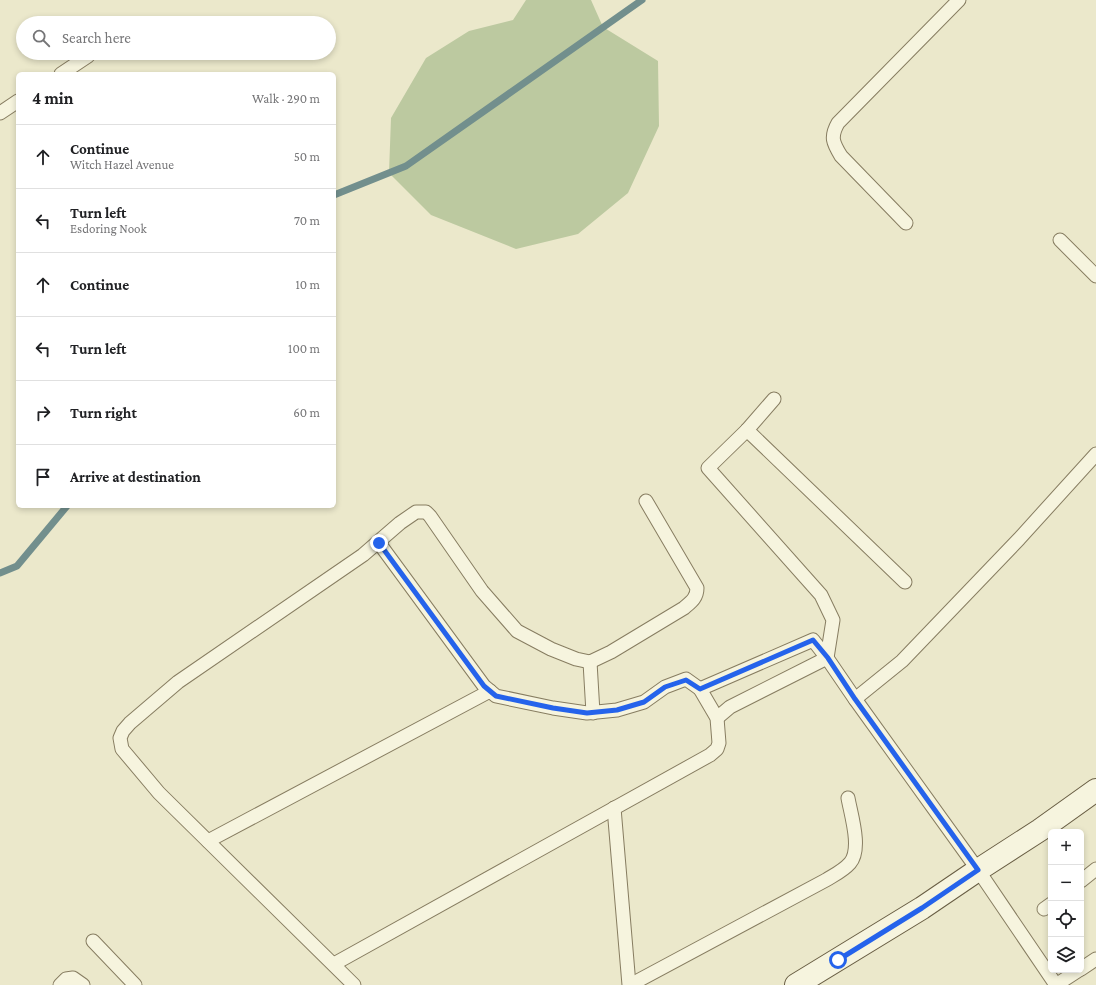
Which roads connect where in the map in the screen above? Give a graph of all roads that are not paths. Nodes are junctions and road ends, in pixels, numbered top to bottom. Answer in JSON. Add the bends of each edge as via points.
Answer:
{"nodes":[{"id":1,"x":960,"y":0,"type":"edge"},
{"id":2,"x":82,"y":60,"type":"edge"},
{"id":3,"x":63,"y":72,"type":"edge"},
{"id":4,"x":16,"y":102,"type":"edge"},
{"id":5,"x":0,"y":113,"type":"edge"},
{"id":6,"x":906,"y":223,"type":"dead end"},
{"id":7,"x":1060,"y":240,"type":"dead end"},
{"id":8,"x":1096,"y":276,"type":"edge"},
{"id":9,"x":774,"y":399,"type":"dead end"},
{"id":10,"x":747,"y":430,"type":"junction"},
{"id":11,"x":1096,"y":454,"type":"edge"},
{"id":12,"x":646,"y":502,"type":"dead end"},
{"id":13,"x":379,"y":543,"type":"junction"},
{"id":14,"x":904,"y":582,"type":"dead end"},
{"id":15,"x":828,"y":658,"type":"junction"},
{"id":16,"x":590,"y":662,"type":"junction"},
{"id":17,"x":700,"y":689,"type":"junction"},
{"id":18,"x":490,"y":691,"type":"junction"},
{"id":19,"x":855,"y":699,"type":"junction"},
{"id":20,"x":593,"y":713,"type":"junction"},
{"id":21,"x":717,"y":718,"type":"junction"},
{"id":22,"x":1096,"y":790,"type":"edge"},
{"id":23,"x":848,"y":798,"type":"dead end"},
{"id":24,"x":614,"y":808,"type":"junction"},
{"id":25,"x":208,"y":841,"type":"junction"},
{"id":26,"x":1096,"y":869,"type":"edge"},
{"id":27,"x":978,"y":870,"type":"junction"},
{"id":28,"x":1084,"y":879,"type":"edge"},
{"id":29,"x":93,"y":941,"type":"dead end"},
{"id":30,"x":1096,"y":959,"type":"edge"},
{"id":31,"x":334,"y":964,"type":"junction"},
{"id":32,"x":1084,"y":966,"type":"edge"},
{"id":33,"x":1074,"y":973,"type":"edge"},
{"id":34,"x":60,"y":985,"type":"edge"},
{"id":35,"x":83,"y":985,"type":"edge"},
{"id":36,"x":135,"y":985,"type":"edge"},
{"id":37,"x":354,"y":985,"type":"edge"},
{"id":38,"x":630,"y":985,"type":"edge"},
{"id":39,"x":796,"y":985,"type":"edge"},
{"id":40,"x":1056,"y":985,"type":"edge"}],
"edges":[{"from":1,"to":6,"type":"lane","via":[[838,123],[833,132],[834,145],[841,156]]},
{"from":2,"to":3,"type":"lane"},
{"from":4,"to":5,"type":"lane"},
{"from":7,"to":8,"type":"lane"},
{"from":9,"to":10,"type":"lane"},
{"from":10,"to":14,"type":"lane"},
{"from":10,"to":15,"type":"lane","via":[[708,468],[821,596],[833,620]]},
{"from":11,"to":19,"type":"lane","via":[[902,661]]},
{"from":12,"to":16,"type":"lane","via":[[697,588],[697,593],[684,608]]},
{"from":13,"to":16,"type":"lane","via":[[416,512],[426,512],[482,591],[517,631],[551,649]]},
{"from":13,"to":18,"type":"lane"},
{"from":13,"to":25,"type":"lane","via":[[178,682],[123,732],[120,738],[122,749],[159,793]]},
{"from":15,"to":17,"type":"lane","via":[[813,640]]},
{"from":15,"to":19,"type":"lane"},
{"from":15,"to":21,"type":"lane","via":[[730,707]]},
{"from":16,"to":20,"type":"lane"},
{"from":17,"to":20,"type":"lane","via":[[686,680],[665,687],[644,702],[617,710]]},
{"from":17,"to":21,"type":"lane"},
{"from":18,"to":20,"type":"lane","via":[[496,696],[509,699]]},
{"from":18,"to":25,"type":"lane"},
{"from":19,"to":27,"type":"lane"},
{"from":21,"to":24,"type":"lane","via":[[717,749]]},
{"from":22,"to":27,"type":"street"},
{"from":23,"to":38,"type":"lane","via":[[855,835],[855,852],[851,862],[841,871]]},
{"from":24,"to":31,"type":"lane"},
{"from":24,"to":38,"type":"lane"},
{"from":25,"to":31,"type":"lane"},
{"from":26,"to":28,"type":"lane"},
{"from":27,"to":39,"type":"street","via":[[922,908]]},
{"from":27,"to":40,"type":"lane"},
{"from":29,"to":36,"type":"lane"},
{"from":30,"to":32,"type":"lane"},
{"from":31,"to":37,"type":"lane"},
{"from":33,"to":40,"type":"lane"},
{"from":34,"to":35,"type":"lane","via":[[66,979],[73,978]]}]}
